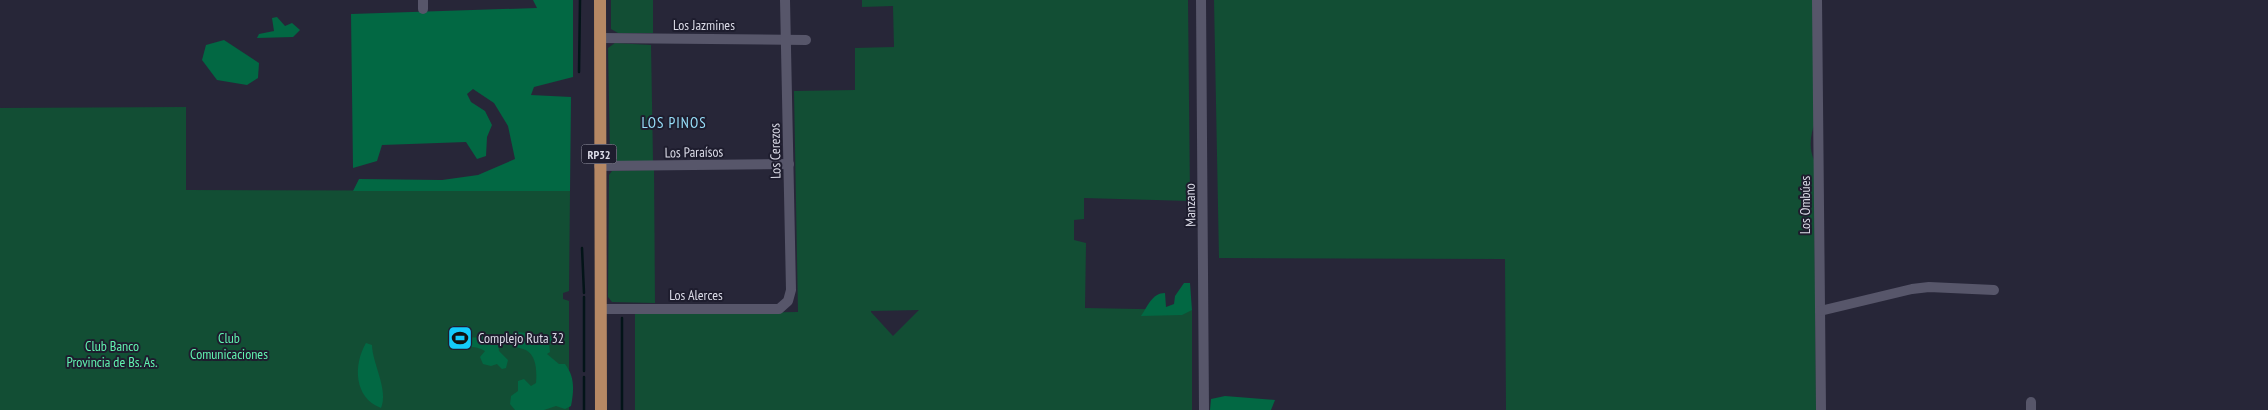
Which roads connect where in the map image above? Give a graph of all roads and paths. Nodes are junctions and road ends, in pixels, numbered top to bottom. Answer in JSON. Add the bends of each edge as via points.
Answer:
{"nodes":[{"id":1,"x":600,"y":0,"type":"edge"},
{"id":2,"x":785,"y":0,"type":"edge"},
{"id":3,"x":1200,"y":0,"type":"edge"},
{"id":4,"x":1817,"y":0,"type":"edge"},
{"id":5,"x":601,"y":38,"type":"junction"},
{"id":6,"x":786,"y":39,"type":"junction"},
{"id":7,"x":806,"y":40,"type":"dead end"},
{"id":8,"x":789,"y":164,"type":"junction"},
{"id":9,"x":599,"y":166,"type":"junction"},
{"id":10,"x":1994,"y":290,"type":"dead end"},
{"id":11,"x":788,"y":301,"type":"joint"},
{"id":12,"x":600,"y":309,"type":"junction"},
{"id":13,"x":1820,"y":311,"type":"junction"},
{"id":14,"x":601,"y":410,"type":"edge"},
{"id":15,"x":1204,"y":410,"type":"edge"},
{"id":16,"x":1820,"y":410,"type":"edge"}],
"edges":[{"from":1,"to":5,"type":"main road","number":"RP32"},
{"from":2,"to":6,"type":"street","name":"Los Cerezos"},
{"from":3,"to":15,"type":"street","name":"Manzano"},
{"from":4,"to":13,"type":"street","name":"Los Ombúes"},
{"from":5,"to":6,"type":"street","name":"Los Jazmines"},
{"from":5,"to":9,"type":"main road","number":"RP32"},
{"from":6,"to":7,"type":"street","name":"Los Jazmines"},
{"from":6,"to":8,"type":"street","name":"Los Cerezos"},
{"from":8,"to":9,"type":"street","name":"Los Paraísos"},
{"from":8,"to":11,"type":"street","name":"Los Cerezos","via":[[791,290]]},
{"from":9,"to":12,"type":"main road","number":"RP32"},
{"from":10,"to":13,"type":"street","via":[[1912,289]]},
{"from":11,"to":12,"type":"street","name":"Los Alerces","via":[[779,309]]},
{"from":12,"to":14,"type":"main road","number":"RP32"},
{"from":13,"to":16,"type":"street","name":"Los Ombúes"}]}
